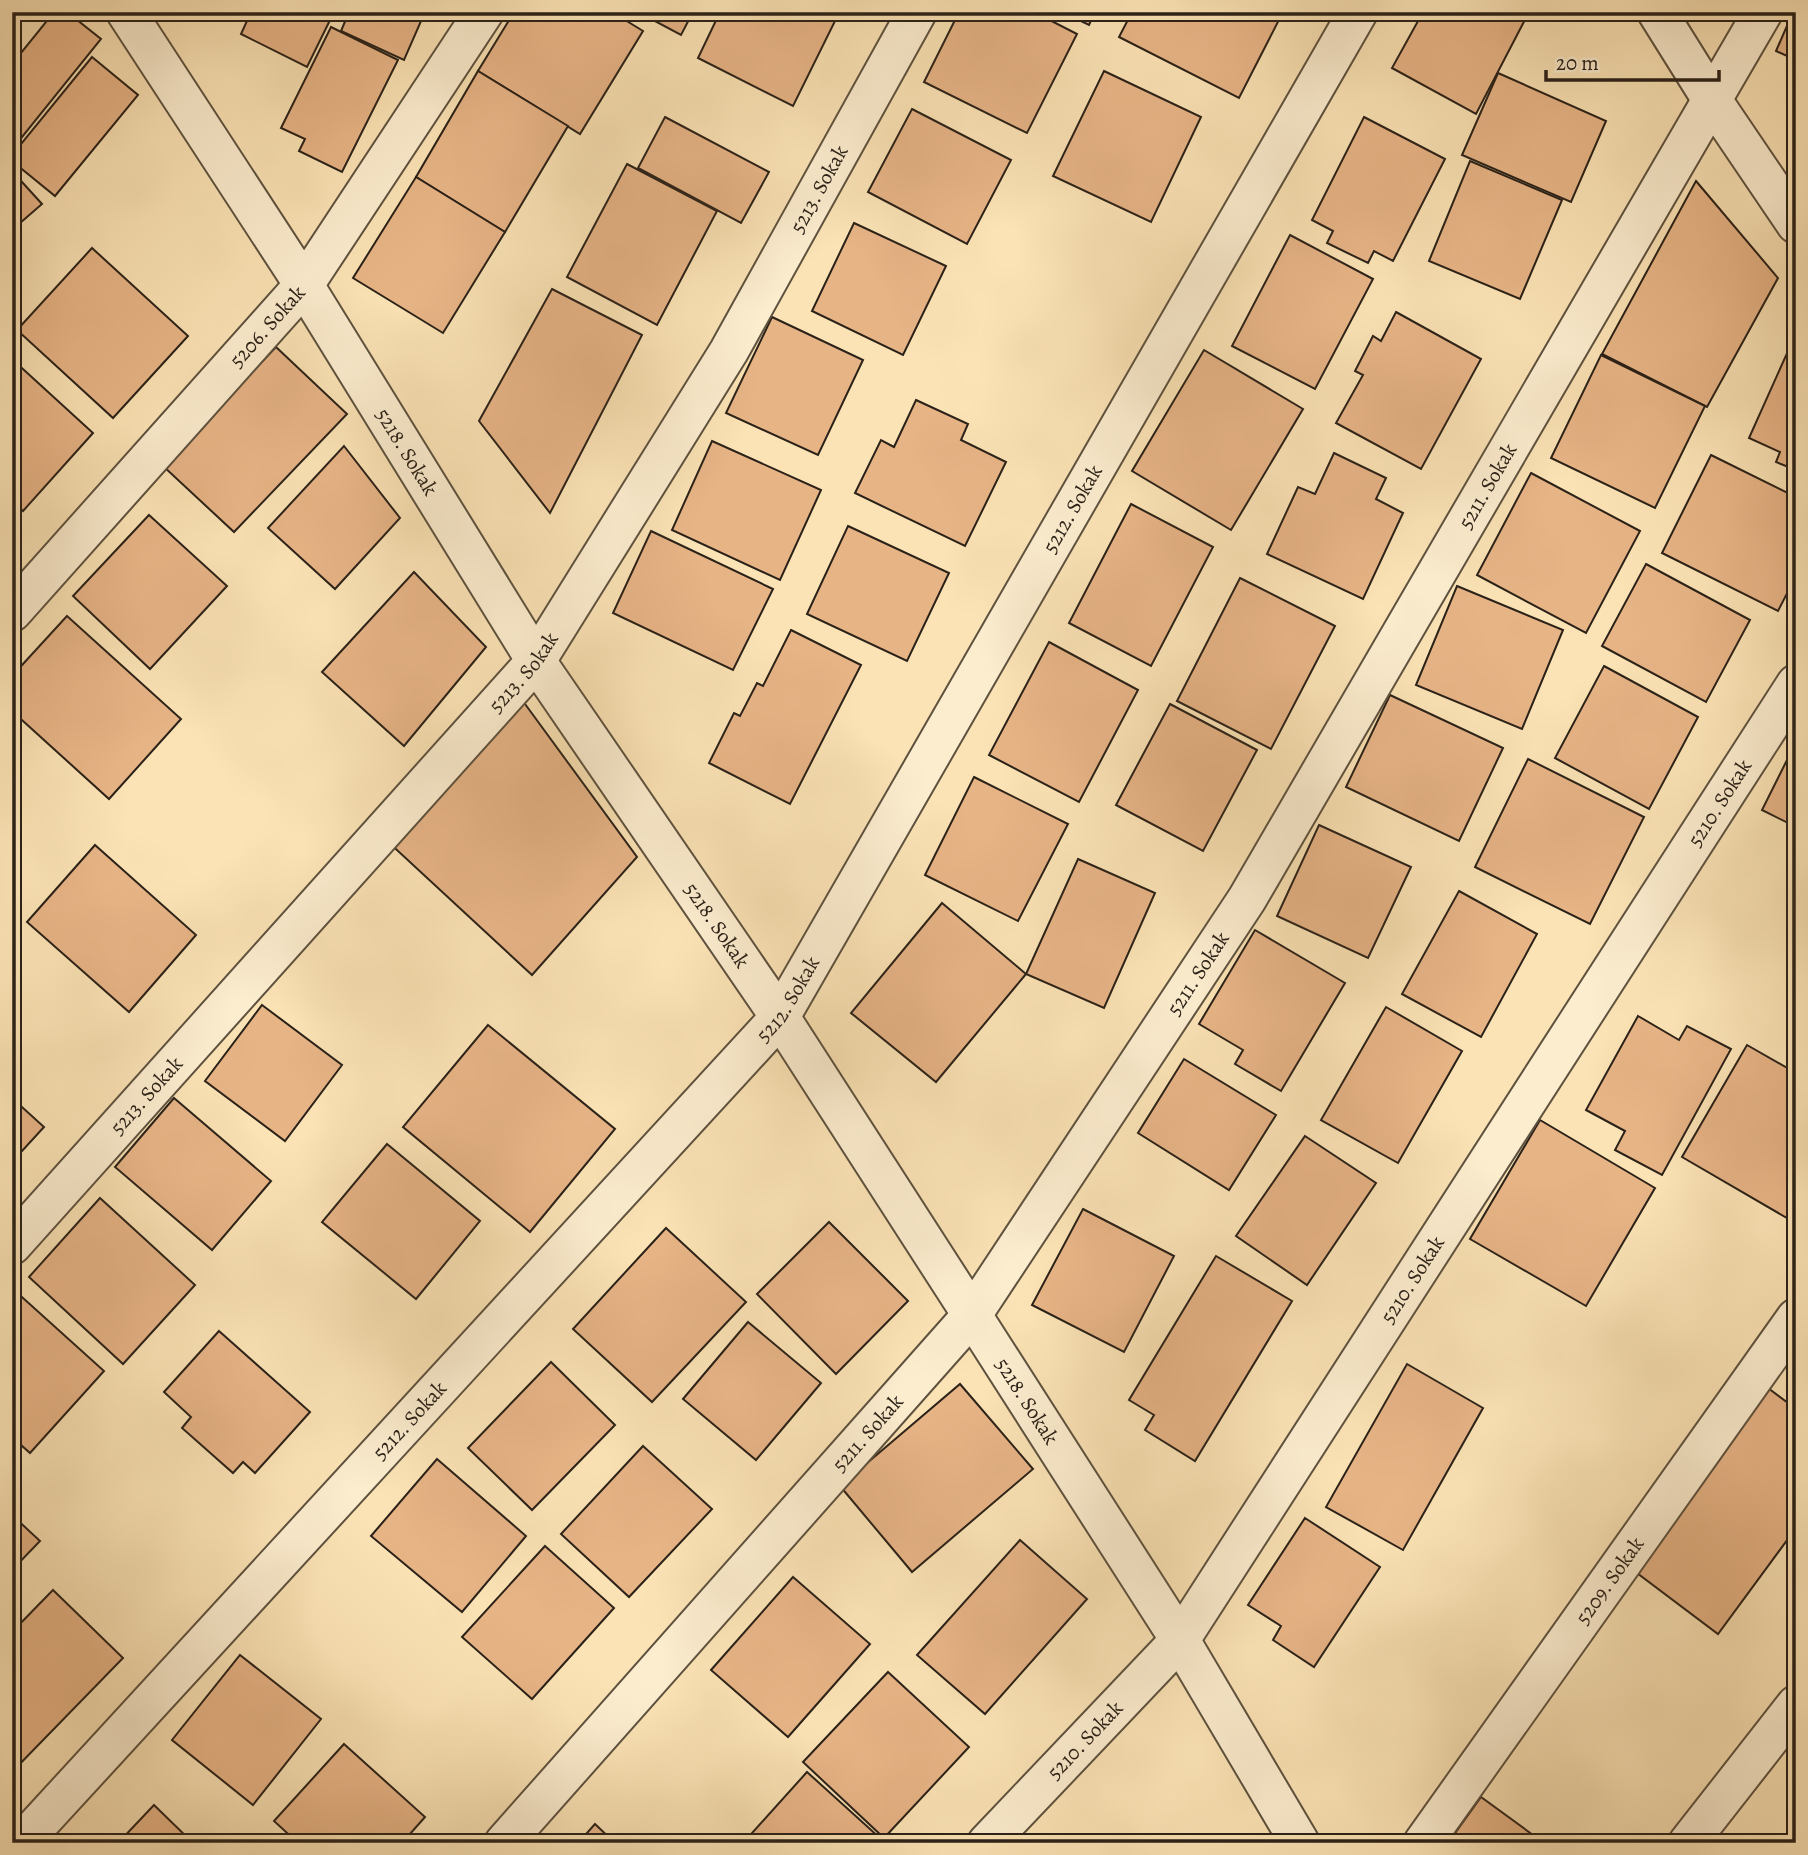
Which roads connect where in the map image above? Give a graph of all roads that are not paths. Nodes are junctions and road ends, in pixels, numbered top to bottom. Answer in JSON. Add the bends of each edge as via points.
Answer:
{"nodes":[{"id":1,"x":126,"y":12,"type":"edge"},
{"id":2,"x":484,"y":12,"type":"edge"},
{"id":3,"x":917,"y":12,"type":"edge"},
{"id":4,"x":1358,"y":12,"type":"edge"},
{"id":5,"x":1657,"y":12,"type":"edge"},
{"id":6,"x":1763,"y":12,"type":"edge"},
{"id":7,"x":1712,"y":100,"type":"junction"},
{"id":8,"x":1796,"y":224,"type":"edge"},
{"id":9,"x":304,"y":285,"type":"junction"},
{"id":10,"x":12,"y":612,"type":"edge"},
{"id":11,"x":536,"y":662,"type":"junction"},
{"id":12,"x":1796,"y":684,"type":"edge"},
{"id":13,"x":780,"y":1017,"type":"junction"},
{"id":14,"x":12,"y":1245,"type":"edge"},
{"id":15,"x":972,"y":1315,"type":"junction"},
{"id":16,"x":1796,"y":1318,"type":"edge"},
{"id":17,"x":1180,"y":1640,"type":"junction"},
{"id":18,"x":1796,"y":1705,"type":"edge"},
{"id":19,"x":21,"y":1843,"type":"edge"},
{"id":20,"x":504,"y":1843,"type":"edge"},
{"id":21,"x":987,"y":1843,"type":"edge"},
{"id":22,"x":1300,"y":1843,"type":"edge"},
{"id":23,"x":1423,"y":1843,"type":"edge"},
{"id":24,"x":1688,"y":1843,"type":"edge"}],
"edges":[{"from":1,"to":9,"type":"street","name":"5218. Sokak"},
{"from":2,"to":9,"type":"street","name":"5206. Sokak"},
{"from":3,"to":11,"type":"street","name":"5213. Sokak","via":[[729,351]]},
{"from":4,"to":13,"type":"street","name":"5212. Sokak"},
{"from":5,"to":7,"type":"street"},
{"from":6,"to":7,"type":"street","name":"5211. Sokak"},
{"from":7,"to":8,"type":"street"},
{"from":7,"to":15,"type":"street","name":"5211. Sokak","via":[[1247,899]]},
{"from":9,"to":10,"type":"street","name":"5206. Sokak"},
{"from":9,"to":11,"type":"street","name":"5218. Sokak"},
{"from":11,"to":13,"type":"street","name":"5218. Sokak"},
{"from":11,"to":14,"type":"street","name":"5213. Sokak"},
{"from":12,"to":17,"type":"street","name":"5210. Sokak"},
{"from":13,"to":15,"type":"street","name":"5218. Sokak"},
{"from":13,"to":19,"type":"street","name":"5212. Sokak"},
{"from":15,"to":17,"type":"street","name":"5218. Sokak"},
{"from":15,"to":20,"type":"street","name":"5211. Sokak"},
{"from":16,"to":23,"type":"street","name":"5209. Sokak"},
{"from":17,"to":21,"type":"street","name":"5210. Sokak"},
{"from":17,"to":22,"type":"street","name":"5218. Sokak"},
{"from":18,"to":24,"type":"street"}]}
